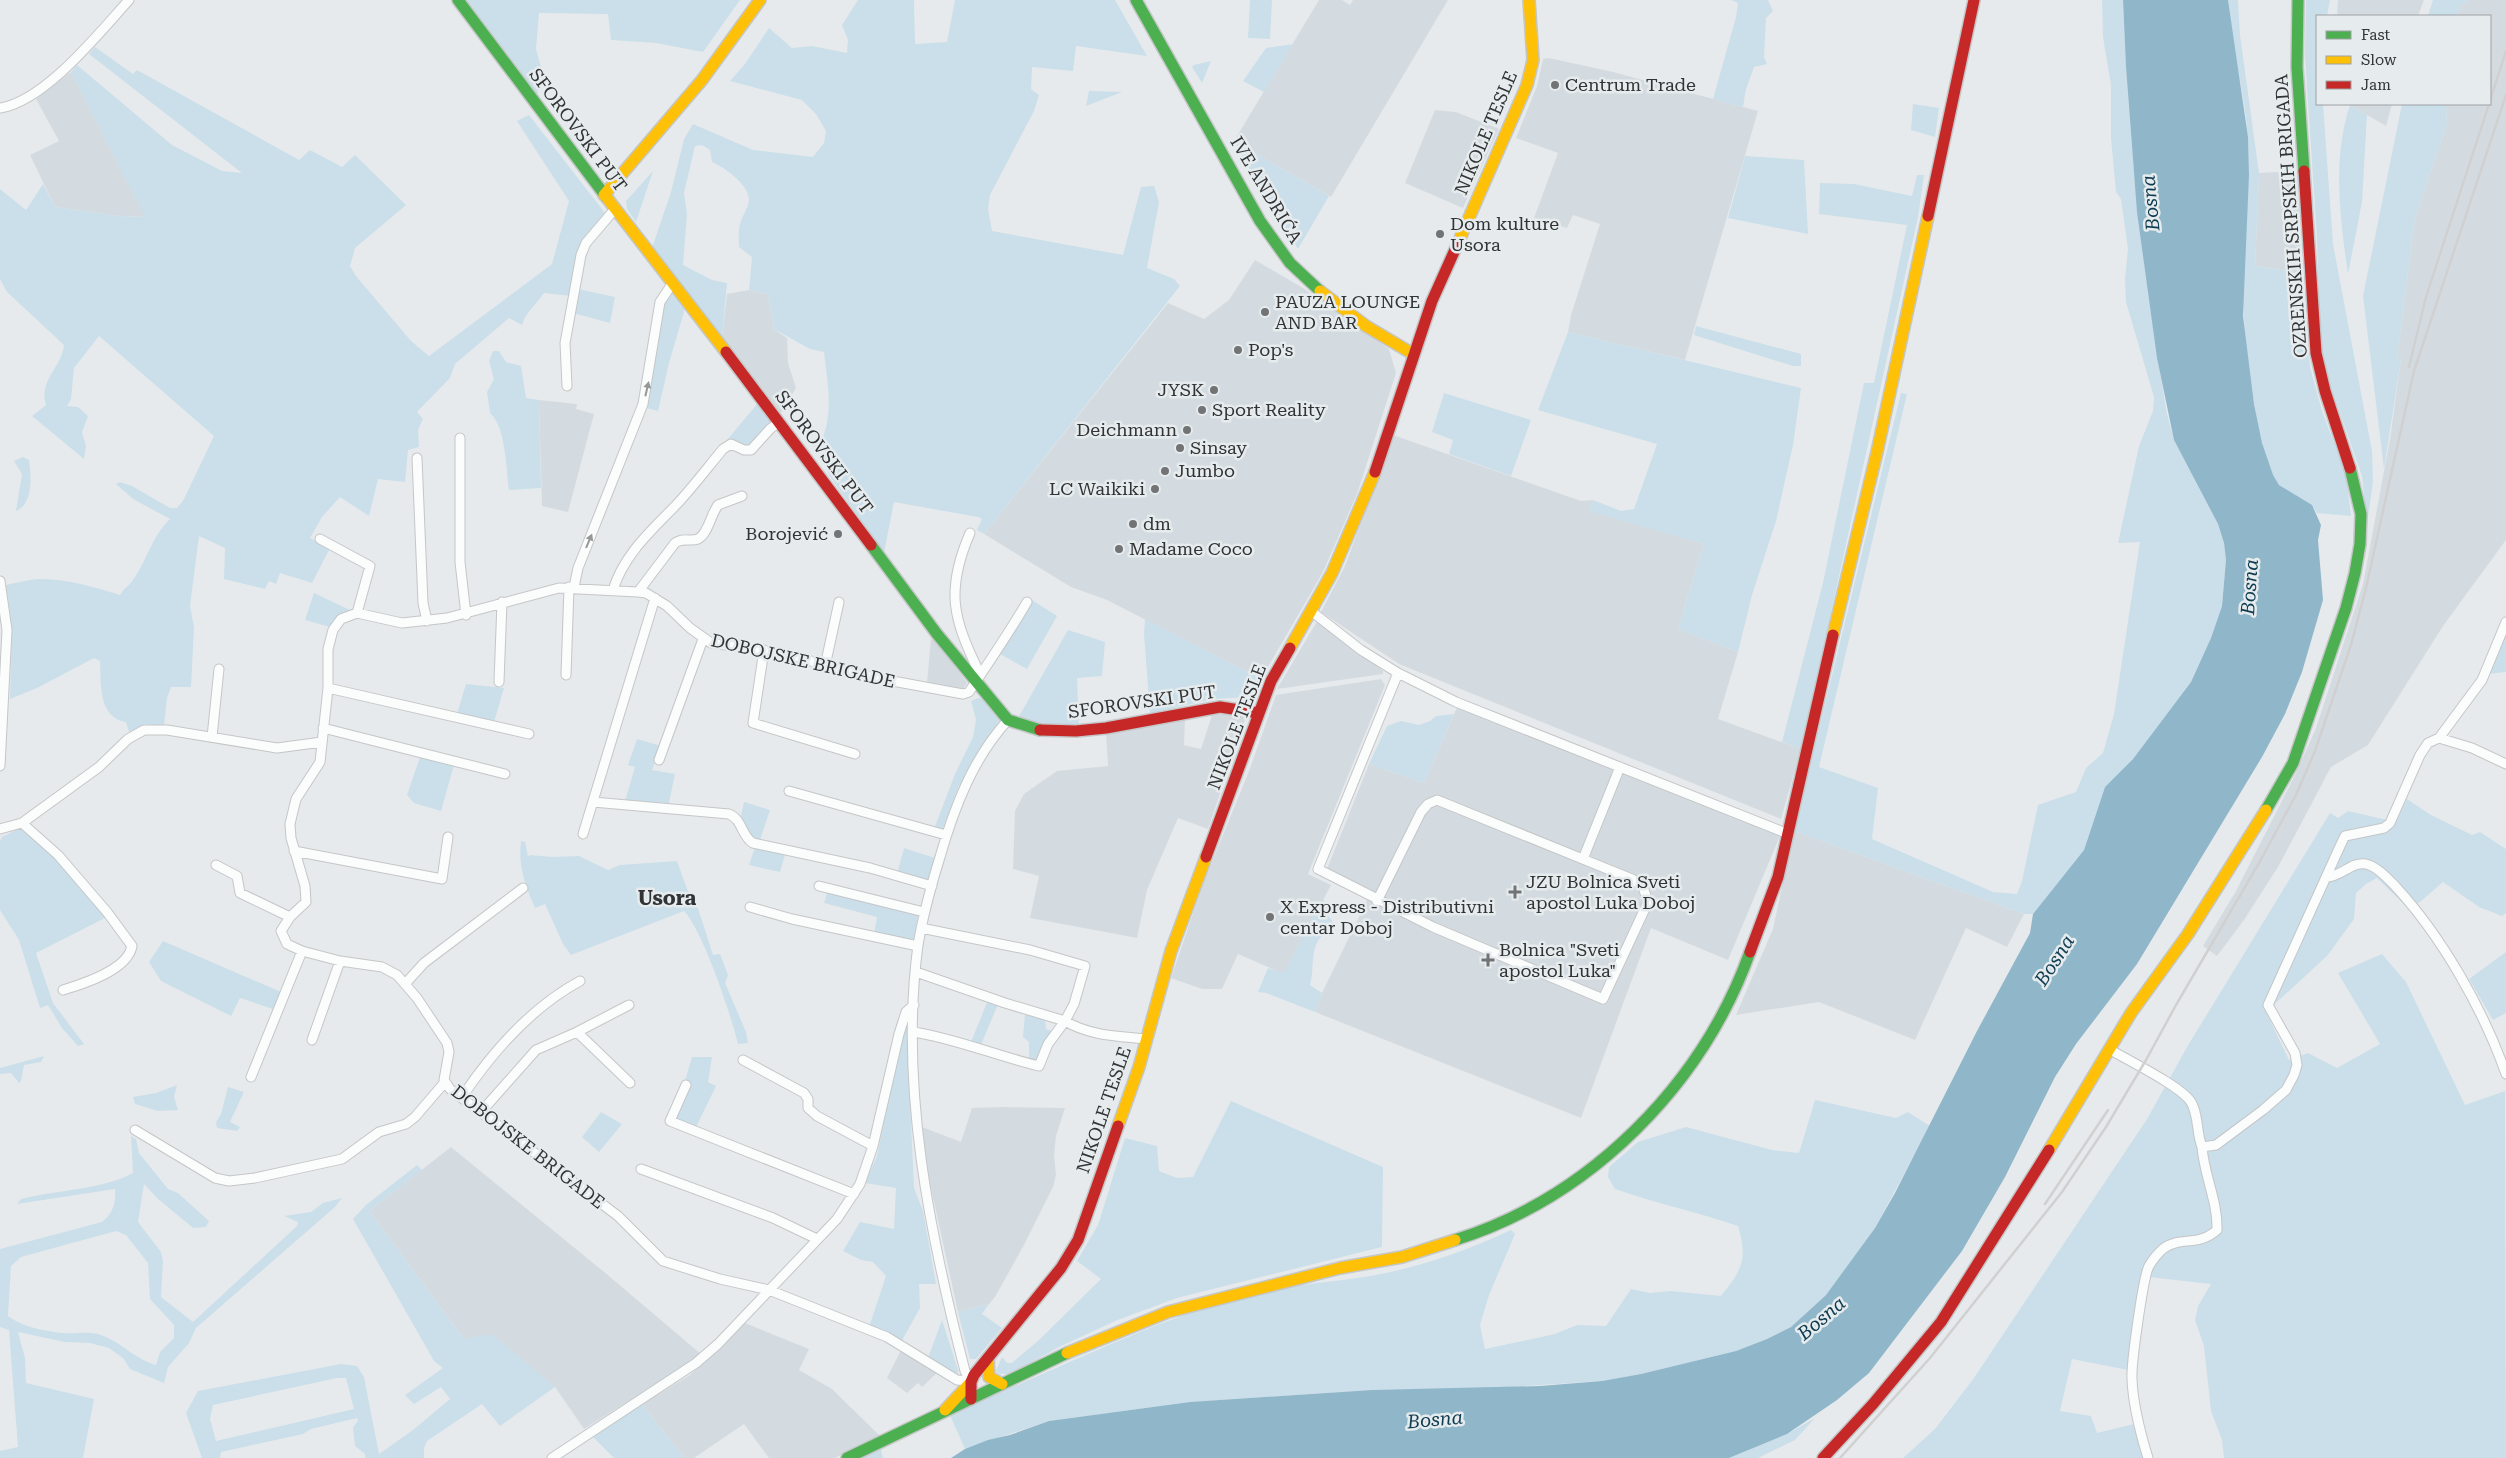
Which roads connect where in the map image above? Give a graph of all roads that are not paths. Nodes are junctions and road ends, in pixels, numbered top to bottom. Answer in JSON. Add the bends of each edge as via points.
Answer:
{"nodes":[{"id":1,"x":129,"y":0,"type":"edge"},
{"id":2,"x":458,"y":0,"type":"edge"},
{"id":3,"x":760,"y":0,"type":"edge"},
{"id":4,"x":1136,"y":0,"type":"edge"},
{"id":5,"x":1529,"y":0,"type":"edge"},
{"id":6,"x":1974,"y":0,"type":"edge"},
{"id":7,"x":2298,"y":0,"type":"edge"},
{"id":8,"x":0,"y":108,"type":"edge"},
{"id":9,"x":604,"y":195,"type":"junction"},
{"id":10,"x":615,"y":209,"type":"junction"},
{"id":11,"x":672,"y":284,"type":"junction"},
{"id":12,"x":1413,"y":354,"type":"junction"},
{"id":13,"x":568,"y":386,"type":"dead end"},
{"id":14,"x":779,"y":422,"type":"junction"},
{"id":15,"x":460,"y":438,"type":"dead end"},
{"id":16,"x":417,"y":458,"type":"dead end"},
{"id":17,"x":742,"y":496,"type":"dead end"},
{"id":18,"x":970,"y":533,"type":"dead end"},
{"id":19,"x":320,"y":539,"type":"dead end"},
{"id":20,"x":0,"y":581,"type":"edge"},
{"id":21,"x":572,"y":587,"type":"junction"},
{"id":22,"x":613,"y":590,"type":"junction"},
{"id":23,"x":638,"y":592,"type":"junction"},
{"id":24,"x":655,"y":598,"type":"junction"},
{"id":25,"x":502,"y":602,"type":"junction"},
{"id":26,"x":840,"y":602,"type":"dead end"},
{"id":27,"x":1027,"y":602,"type":"dead end"},
{"id":28,"x":1311,"y":611,"type":"junction"},
{"id":29,"x":358,"y":613,"type":"junction"},
{"id":30,"x":466,"y":615,"type":"junction"},
{"id":31,"x":427,"y":621,"type":"junction"},
{"id":32,"x":2506,"y":622,"type":"edge"},
{"id":33,"x":703,"y":639,"type":"junction"},
{"id":34,"x":764,"y":650,"type":"junction"},
{"id":35,"x":825,"y":666,"type":"junction"},
{"id":36,"x":219,"y":669,"type":"dead end"},
{"id":37,"x":1398,"y":673,"type":"junction"},
{"id":38,"x":566,"y":675,"type":"dead end"},
{"id":39,"x":977,"y":678,"type":"junction"},
{"id":40,"x":499,"y":682,"type":"dead end"},
{"id":41,"x":328,"y":688,"type":"junction"},
{"id":42,"x":1259,"y":713,"type":"junction"},
{"id":43,"x":1008,"y":720,"type":"junction"},
{"id":44,"x":323,"y":728,"type":"junction"},
{"id":45,"x":529,"y":734,"type":"dead end"},
{"id":46,"x":212,"y":737,"type":"junction"},
{"id":47,"x":2439,"y":738,"type":"junction"},
{"id":48,"x":322,"y":742,"type":"junction"},
{"id":49,"x":855,"y":754,"type":"dead end"},
{"id":50,"x":659,"y":760,"type":"dead end"},
{"id":51,"x":2506,"y":764,"type":"edge"},
{"id":52,"x":0,"y":766,"type":"edge"},
{"id":53,"x":1620,"y":767,"type":"junction"},
{"id":54,"x":505,"y":774,"type":"dead end"},
{"id":55,"x":789,"y":791,"type":"dead end"},
{"id":56,"x":593,"y":802,"type":"junction"},
{"id":57,"x":22,"y":823,"type":"junction"},
{"id":58,"x":0,"y":829,"type":"edge"},
{"id":59,"x":1786,"y":833,"type":"junction"},
{"id":60,"x":584,"y":834,"type":"dead end"},
{"id":61,"x":946,"y":835,"type":"junction"},
{"id":62,"x":448,"y":837,"type":"dead end"},
{"id":63,"x":294,"y":852,"type":"junction"},
{"id":64,"x":1583,"y":859,"type":"junction"},
{"id":65,"x":216,"y":865,"type":"dead end"},
{"id":66,"x":2327,"y":878,"type":"junction"},
{"id":67,"x":819,"y":886,"type":"dead end"},
{"id":68,"x":932,"y":886,"type":"junction"},
{"id":69,"x":523,"y":888,"type":"dead end"},
{"id":70,"x":1377,"y":901,"type":"junction"},
{"id":71,"x":750,"y":907,"type":"dead end"},
{"id":72,"x":924,"y":912,"type":"junction"},
{"id":73,"x":290,"y":917,"type":"junction"},
{"id":74,"x":921,"y":928,"type":"junction"},
{"id":75,"x":918,"y":946,"type":"junction"},
{"id":76,"x":302,"y":951,"type":"junction"},
{"id":77,"x":340,"y":961,"type":"junction"},
{"id":78,"x":916,"y":972,"type":"junction"},
{"id":79,"x":580,"y":981,"type":"dead end"},
{"id":80,"x":404,"y":984,"type":"junction"},
{"id":81,"x":63,"y":990,"type":"dead end"},
{"id":82,"x":628,"y":1005,"type":"dead end"},
{"id":83,"x":914,"y":1005,"type":"junction"},
{"id":84,"x":1064,"y":1021,"type":"junction"},
{"id":85,"x":577,"y":1032,"type":"junction"},
{"id":86,"x":914,"y":1032,"type":"junction"},
{"id":87,"x":1147,"y":1039,"type":"junction"},
{"id":88,"x":312,"y":1040,"type":"dead end"},
{"id":89,"x":2109,"y":1049,"type":"junction"},
{"id":90,"x":743,"y":1060,"type":"dead end"},
{"id":91,"x":2505,"y":1068,"type":"edge"},
{"id":92,"x":251,"y":1077,"type":"dead end"},
{"id":93,"x":445,"y":1082,"type":"junction"},
{"id":94,"x":630,"y":1083,"type":"dead end"},
{"id":95,"x":686,"y":1085,"type":"dead end"},
{"id":96,"x":462,"y":1097,"type":"junction"},
{"id":97,"x":481,"y":1112,"type":"junction"},
{"id":98,"x":135,"y":1130,"type":"dead end"},
{"id":99,"x":874,"y":1146,"type":"junction"},
{"id":100,"x":2202,"y":1147,"type":"junction"},
{"id":101,"x":641,"y":1169,"type":"dead end"},
{"id":102,"x":854,"y":1194,"type":"junction"},
{"id":103,"x":817,"y":1239,"type":"junction"},
{"id":104,"x":769,"y":1290,"type":"junction"},
{"id":105,"x":988,"y":1358,"type":"junction"},
{"id":106,"x":970,"y":1381,"type":"junction"},
{"id":107,"x":1002,"y":1384,"type":"junction"},
{"id":108,"x":971,"y":1398,"type":"junction"},
{"id":109,"x":943,"y":1412,"type":"junction"},
{"id":110,"x":552,"y":1458,"type":"edge"},
{"id":111,"x":847,"y":1458,"type":"edge"},
{"id":112,"x":1823,"y":1458,"type":"edge"},
{"id":113,"x":2148,"y":1458,"type":"edge"}],
"edges":[{"from":1,"to":8,"type":"street","via":[[81,53],[40,90],[15,104]]},
{"from":2,"to":9,"type":"main road","name":"SFOROVSKI PUT"},
{"from":3,"to":9,"type":"main road","via":[[702,80]]},
{"from":4,"to":12,"type":"main road","name":"IVE ANDRIĆA","via":[[1260,221],[1282,254],[1356,319]]},
{"from":5,"to":12,"type":"main road","name":"NIKOLE TESLE","via":[[1534,42],[1527,85],[1442,277]]},
{"from":6,"to":59,"type":"main road","via":[[1878,452]]},
{"from":7,"to":89,"type":"main road","name":"OZRENSKIH SRPSKIH BRIGADA","via":[[2297,67],[2316,353],[2357,490],[2360,544],[2355,574],[2293,763],[2188,934]]},
{"from":9,"to":10,"type":"main road","name":"SFOROVSKI PUT"},
{"from":10,"to":11,"type":"main road","name":"SFOROVSKI PUT"},
{"from":10,"to":13,"type":"street","via":[[586,243],[581,255],[565,343]]},
{"from":11,"to":14,"type":"main road","name":"SFOROVSKI PUT"},
{"from":21,"to":11,"type":"street","one_way":true,"via":[[643,404],[660,302]]},
{"from":12,"to":28,"type":"main road","name":"NIKOLE TESLE","via":[[1374,475],[1353,528]]},
{"from":14,"to":22,"type":"street","via":[[751,450],[731,444],[723,449],[677,504],[644,537]]},
{"from":14,"to":39,"type":"main road","name":"SFOROVSKI PUT"},
{"from":15,"to":30,"type":"street","via":[[460,562]]},
{"from":16,"to":31,"type":"street","via":[[423,603]]},
{"from":17,"to":23,"type":"street","via":[[718,505],[699,538],[675,542]]},
{"from":18,"to":39,"type":"street","via":[[957,568],[954,595],[963,637]]},
{"from":19,"to":29,"type":"street","via":[[370,566]]},
{"from":20,"to":52,"type":"street","via":[[7,630]]},
{"from":21,"to":22,"type":"street","name":"DOBOJSKE BRIGADE"},
{"from":21,"to":25,"type":"street","name":"DOBOJSKE BRIGADE"},
{"from":21,"to":38,"type":"street"},
{"from":22,"to":23,"type":"street","name":"DOBOJSKE BRIGADE"},
{"from":23,"to":24,"type":"street","name":"DOBOJSKE BRIGADE"},
{"from":24,"to":33,"type":"street","name":"DOBOJSKE BRIGADE"},
{"from":24,"to":56,"type":"street"},
{"from":25,"to":30,"type":"street","name":"DOBOJSKE BRIGADE"},
{"from":25,"to":40,"type":"street"},
{"from":26,"to":35,"type":"street"},
{"from":27,"to":39,"type":"street","via":[[997,653]]},
{"from":28,"to":37,"type":"street","via":[[1361,650]]},
{"from":28,"to":42,"type":"main road","name":"NIKOLE TESLE","via":[[1271,681]]},
{"from":29,"to":31,"type":"street","name":"DOBOJSKE BRIGADE","via":[[394,622]]},
{"from":29,"to":41,"type":"street","name":"DOBOJSKE BRIGADE","via":[[341,619],[333,630],[327,655]]},
{"from":30,"to":31,"type":"street","name":"DOBOJSKE BRIGADE"},
{"from":32,"to":47,"type":"street","via":[[2482,680]]},
{"from":33,"to":34,"type":"street","name":"DOBOJSKE BRIGADE","via":[[720,645]]},
{"from":33,"to":50,"type":"street"},
{"from":34,"to":35,"type":"street","name":"DOBOJSKE BRIGADE"},
{"from":34,"to":49,"type":"street","via":[[753,723]]},
{"from":35,"to":39,"type":"street","name":"DOBOJSKE BRIGADE","via":[[963,694],[969,692]]},
{"from":36,"to":46,"type":"street"},
{"from":37,"to":53,"type":"street","via":[[1456,702]]},
{"from":37,"to":70,"type":"street","via":[[1318,869]]},
{"from":39,"to":43,"type":"main road","name":"SFOROVSKI PUT"},
{"from":41,"to":44,"type":"street","name":"DOBOJSKE BRIGADE"},
{"from":41,"to":45,"type":"street"},
{"from":42,"to":43,"type":"main road","name":"SFOROVSKI PUT","via":[[1220,708],[1076,731],[1034,730]]},
{"from":42,"to":87,"type":"main road","name":"NIKOLE TESLE","via":[[1171,950]]},
{"from":43,"to":61,"type":"street","via":[[993,737],[975,767],[955,807]]},
{"from":44,"to":48,"type":"street","name":"DOBOJSKE BRIGADE"},
{"from":44,"to":54,"type":"street"},
{"from":46,"to":48,"type":"street","via":[[277,748]]},
{"from":46,"to":57,"type":"street","via":[[152,729],[137,732],[99,767]]},
{"from":47,"to":51,"type":"street"},
{"from":47,"to":66,"type":"street","via":[[2428,744],[2420,755],[2390,823],[2384,828],[2345,836]]},
{"from":48,"to":63,"type":"street","name":"DOBOJSKE BRIGADE","via":[[318,766],[294,805],[290,831]]},
{"from":53,"to":59,"type":"street"},
{"from":53,"to":64,"type":"street"},
{"from":55,"to":61,"type":"street"},
{"from":56,"to":60,"type":"street"},
{"from":56,"to":68,"type":"street","via":[[729,814],[737,819],[753,843],[870,868]]},
{"from":57,"to":58,"type":"street"},
{"from":57,"to":81,"type":"street","via":[[58,855],[132,946],[121,964],[90,982]]},
{"from":59,"to":107,"type":"main road","via":[[1778,877],[1760,930],[1718,1025],[1688,1070],[1632,1134],[1599,1164],[1524,1213],[1444,1246],[1340,1268],[1168,1312]]},
{"from":61,"to":68,"type":"street"},
{"from":62,"to":63,"type":"street","via":[[442,879]]},
{"from":63,"to":73,"type":"street","name":"DOBOJSKE BRIGADE","via":[[306,898],[304,905]]},
{"from":64,"to":70,"type":"street","via":[[1437,800],[1421,812]]},
{"from":64,"to":70,"type":"street","via":[[1632,879],[1643,887],[1648,902],[1603,999]]},
{"from":65,"to":73,"type":"street","via":[[237,876],[240,893]]},
{"from":66,"to":91,"type":"street","via":[[2366,864],[2391,882],[2420,913],[2451,960]]},
{"from":66,"to":100,"type":"street","via":[[2268,1005],[2295,1053],[2297,1065],[2294,1075],[2286,1090],[2263,1110],[2216,1145]]},
{"from":67,"to":72,"type":"street"},
{"from":68,"to":72,"type":"street"},
{"from":69,"to":80,"type":"street","via":[[424,963]]},
{"from":71,"to":75,"type":"street"},
{"from":72,"to":74,"type":"street"},
{"from":73,"to":76,"type":"street","name":"DOBOJSKE BRIGADE","via":[[281,936],[287,944]]},
{"from":74,"to":75,"type":"street"},
{"from":74,"to":84,"type":"street","via":[[1030,950],[1085,966],[1074,1004]]},
{"from":75,"to":78,"type":"street"},
{"from":76,"to":77,"type":"street","name":"DOBOJSKE BRIGADE"},
{"from":76,"to":92,"type":"street"},
{"from":77,"to":80,"type":"street","name":"DOBOJSKE BRIGADE","via":[[387,969]]},
{"from":77,"to":88,"type":"street"},
{"from":78,"to":83,"type":"street"},
{"from":78,"to":84,"type":"street"},
{"from":79,"to":96,"type":"street","via":[[542,1005],[483,1066]]},
{"from":80,"to":93,"type":"street","name":"DOBOJSKE BRIGADE","via":[[447,1043]]},
{"from":82,"to":85,"type":"street"},
{"from":83,"to":86,"type":"street"},
{"from":83,"to":99,"type":"street","via":[[906,1012],[898,1034]]},
{"from":84,"to":86,"type":"street","via":[[1048,1044],[1039,1066]]},
{"from":84,"to":87,"type":"street","via":[[1100,1034]]},
{"from":85,"to":94,"type":"street"},
{"from":85,"to":97,"type":"street","via":[[546,1044],[529,1055]]},
{"from":86,"to":106,"type":"street","via":[[915,1116],[921,1160],[940,1260]]},
{"from":87,"to":105,"type":"main road","name":"NIKOLE TESLE","via":[[1078,1240],[1061,1268]]},
{"from":89,"to":100,"type":"street","via":[[2190,1100]]},
{"from":89,"to":112,"type":"main road","name":"OZRENSKIH SRPSKIH BRIGADA","via":[[2023,1194],[1941,1322]]},
{"from":90,"to":99,"type":"street","via":[[804,1093],[808,1108],[816,1116]]},
{"from":93,"to":96,"type":"street","name":"DOBOJSKE BRIGADE"},
{"from":93,"to":98,"type":"street","via":[[406,1124],[379,1132],[348,1156],[255,1178],[215,1178]]},
{"from":95,"to":102,"type":"street","via":[[670,1121]]},
{"from":96,"to":97,"type":"street","name":"DOBOJSKE BRIGADE"},
{"from":97,"to":104,"type":"street","name":"DOBOJSKE BRIGADE","via":[[618,1216],[663,1261]]},
{"from":99,"to":102,"type":"street"},
{"from":100,"to":113,"type":"street","via":[[2204,1167],[2218,1214],[2217,1230],[2207,1238],[2164,1248],[2149,1266],[2144,1282],[2131,1376]]},
{"from":101,"to":103,"type":"street","via":[[773,1218]]},
{"from":102,"to":103,"type":"street","via":[[837,1219]]},
{"from":103,"to":104,"type":"street"},
{"from":104,"to":106,"type":"street","name":"DOBOJSKE BRIGADE","via":[[893,1340],[957,1380]]},
{"from":104,"to":110,"type":"street","via":[[696,1363]]},
{"from":105,"to":106,"type":"main road","name":"NIKOLE TESLE"},
{"from":105,"to":107,"type":"main road","via":[[989,1377]]},
{"from":106,"to":108,"type":"main road"},
{"from":106,"to":109,"type":"main road","name":"NIKOLE TESLE"},
{"from":107,"to":108,"type":"main road"},
{"from":108,"to":109,"type":"main road"},
{"from":109,"to":111,"type":"main road"}]}
